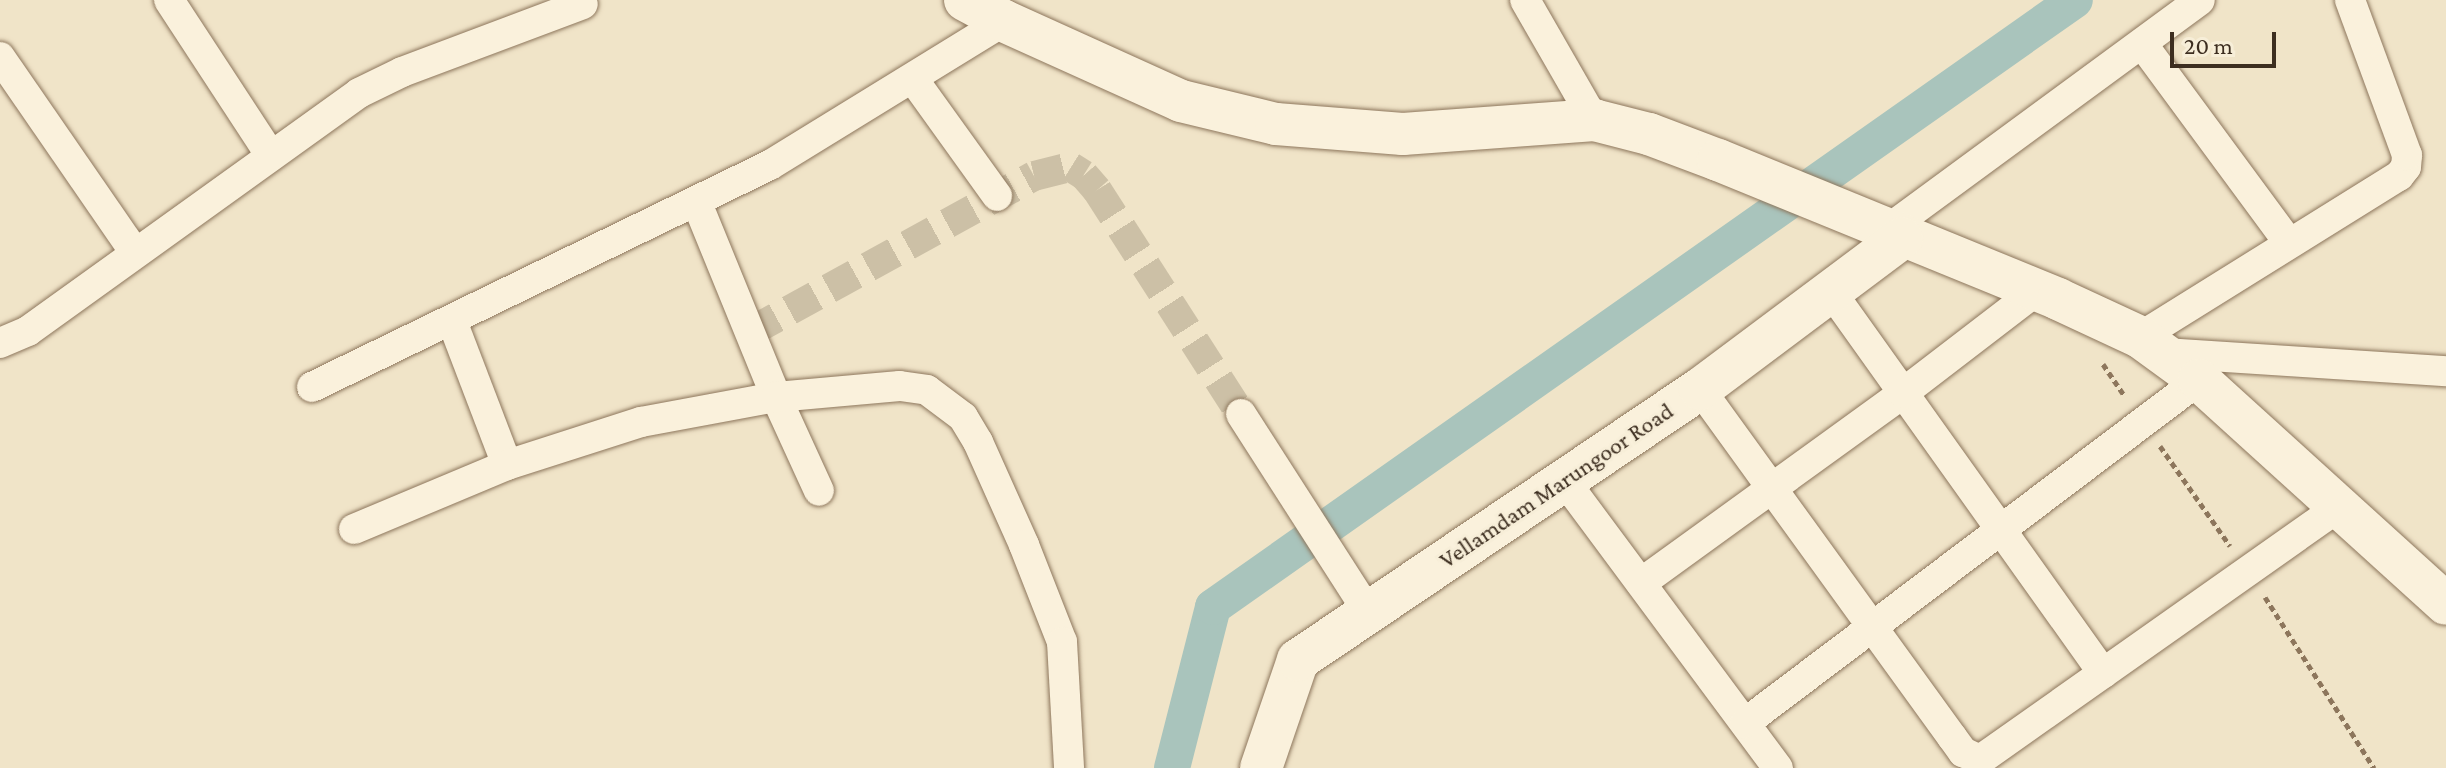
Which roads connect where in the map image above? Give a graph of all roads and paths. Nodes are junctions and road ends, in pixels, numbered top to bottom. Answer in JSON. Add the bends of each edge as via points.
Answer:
{"nodes":[{"id":1,"x":169,"y":0,"type":"edge"},
{"id":2,"x":1525,"y":0,"type":"edge"},
{"id":3,"x":2200,"y":0,"type":"edge"},
{"id":4,"x":2350,"y":0,"type":"edge"},
{"id":5,"x":583,"y":4,"type":"dead end"},
{"id":6,"x":979,"y":7,"type":"edge"},
{"id":7,"x":2143,"y":45,"type":"junction"},
{"id":8,"x":0,"y":57,"type":"edge"},
{"id":9,"x":913,"y":79,"type":"junction"},
{"id":10,"x":1594,"y":120,"type":"junction"},
{"id":11,"x":271,"y":156,"type":"junction"},
{"id":12,"x":997,"y":196,"type":"dead end"},
{"id":13,"x":697,"y":203,"type":"junction"},
{"id":14,"x":1881,"y":228,"type":"junction"},
{"id":15,"x":2289,"y":243,"type":"junction"},
{"id":16,"x":135,"y":253,"type":"junction"},
{"id":17,"x":2036,"y":291,"type":"junction"},
{"id":18,"x":1832,"y":293,"type":"junction"},
{"id":19,"x":452,"y":321,"type":"junction"},
{"id":20,"x":0,"y":343,"type":"edge"},
{"id":21,"x":2152,"y":345,"type":"junction"},
{"id":22,"x":2100,"y":360,"type":"dead end"},
{"id":23,"x":2446,"y":371,"type":"edge"},
{"id":24,"x":2199,"y":380,"type":"junction"},
{"id":25,"x":312,"y":387,"type":"dead end"},
{"id":26,"x":1700,"y":389,"type":"junction"},
{"id":27,"x":1903,"y":393,"type":"junction"},
{"id":28,"x":776,"y":397,"type":"junction"},
{"id":29,"x":1241,"y":414,"type":"tunnel mouth"},
{"id":30,"x":2143,"y":422,"type":"junction"},
{"id":31,"x":507,"y":465,"type":"junction"},
{"id":32,"x":1564,"y":480,"type":"junction"},
{"id":33,"x":1772,"y":488,"type":"junction"},
{"id":34,"x":819,"y":491,"type":"dead end"},
{"id":35,"x":2340,"y":506,"type":"junction"},
{"id":36,"x":2000,"y":528,"type":"junction"},
{"id":37,"x":354,"y":529,"type":"dead end"},
{"id":38,"x":2248,"y":571,"type":"junction"},
{"id":39,"x":1641,"y":583,"type":"junction"},
{"id":40,"x":2446,"y":604,"type":"edge"},
{"id":41,"x":1367,"y":610,"type":"junction"},
{"id":42,"x":1873,"y":628,"type":"junction"},
{"id":43,"x":2103,"y":673,"type":"junction"},
{"id":44,"x":1745,"y":723,"type":"junction"},
{"id":45,"x":1069,"y":768,"type":"edge"},
{"id":46,"x":1261,"y":768,"type":"edge"},
{"id":47,"x":1778,"y":768,"type":"edge"},
{"id":48,"x":2374,"y":768,"type":"edge"}],
"edges":[{"from":1,"to":11,"type":"street"},
{"from":2,"to":10,"type":"street"},
{"from":3,"to":7,"type":"street"},
{"from":4,"to":15,"type":"street","via":[[2407,155],[2406,167]]},
{"from":5,"to":11,"type":"street","via":[[402,72],[333,110]]},
{"from":6,"to":9,"type":"street"},
{"from":6,"to":10,"type":"street","via":[[1181,101],[1276,124],[1403,134]]},
{"from":7,"to":14,"type":"street"},
{"from":7,"to":15,"type":"street"},
{"from":8,"to":16,"type":"street"},
{"from":9,"to":12,"type":"street"},
{"from":9,"to":13,"type":"street"},
{"from":10,"to":14,"type":"street","via":[[1649,134]]},
{"from":11,"to":16,"type":"street"},
{"from":13,"to":19,"type":"street"},
{"from":13,"to":28,"type":"street"},
{"from":14,"to":17,"type":"street"},
{"from":14,"to":18,"type":"street","name":"Vellamdam Marungoor Road"},
{"from":15,"to":21,"type":"street"},
{"from":16,"to":20,"type":"street","via":[[28,331]]},
{"from":17,"to":21,"type":"street"},
{"from":17,"to":27,"type":"street"},
{"from":18,"to":26,"type":"street","name":"Vellamdam Marungoor Road"},
{"from":18,"to":27,"type":"street"},
{"from":19,"to":25,"type":"street"},
{"from":19,"to":31,"type":"street"},
{"from":21,"to":23,"type":"street"},
{"from":21,"to":24,"type":"street"},
{"from":22,"to":30,"type":"path"},
{"from":24,"to":30,"type":"street"},
{"from":24,"to":35,"type":"street"},
{"from":26,"to":32,"type":"street","name":"Vellamdam Marungoor Road"},
{"from":26,"to":33,"type":"street"},
{"from":27,"to":33,"type":"street"},
{"from":27,"to":36,"type":"street"},
{"from":28,"to":31,"type":"street","via":[[641,422]]},
{"from":28,"to":34,"type":"street"},
{"from":28,"to":45,"type":"street","via":[[900,386],[927,390],[963,417],[1024,545],[1062,642]]},
{"from":29,"to":41,"type":"street"},
{"from":30,"to":36,"type":"street"},
{"from":30,"to":38,"type":"path"},
{"from":31,"to":37,"type":"street"},
{"from":32,"to":39,"type":"street"},
{"from":32,"to":41,"type":"street","name":"Vellamdam Marungoor Road"},
{"from":33,"to":39,"type":"street"},
{"from":33,"to":42,"type":"street"},
{"from":35,"to":38,"type":"street"},
{"from":35,"to":40,"type":"street"},
{"from":36,"to":42,"type":"street"},
{"from":36,"to":43,"type":"street"},
{"from":38,"to":43,"type":"street"},
{"from":38,"to":48,"type":"path"},
{"from":39,"to":44,"type":"street"},
{"from":41,"to":46,"type":"street","name":"Vellamdam Marungoor Road","via":[[1298,660]]},
{"from":42,"to":43,"type":"street","via":[[1963,752],[1980,760]]},
{"from":42,"to":44,"type":"street"},
{"from":44,"to":47,"type":"street"}]}
